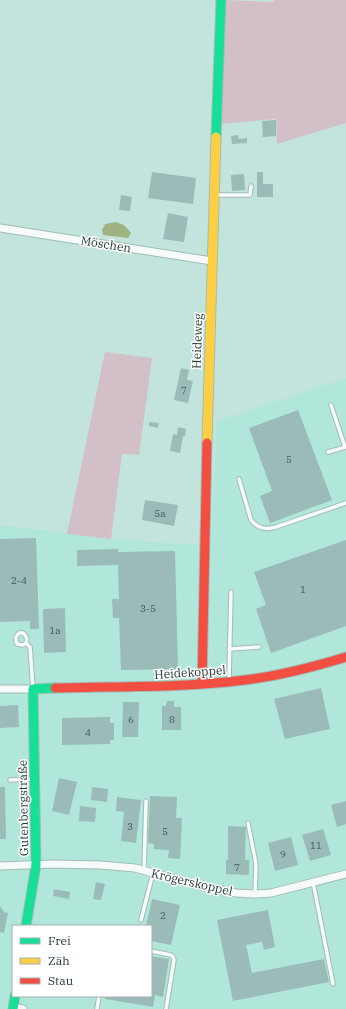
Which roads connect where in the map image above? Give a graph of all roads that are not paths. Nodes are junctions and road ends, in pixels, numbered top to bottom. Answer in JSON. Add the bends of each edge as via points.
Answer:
{"nodes":[{"id":1,"x":221,"y":0,"type":"edge"},
{"id":2,"x":251,"y":186,"type":"dead end"},
{"id":3,"x":214,"y":195,"type":"junction"},
{"id":4,"x":0,"y":228,"type":"edge"},
{"id":5,"x":212,"y":261,"type":"junction"},
{"id":6,"x":331,"y":405,"type":"dead end"},
{"id":7,"x":346,"y":447,"type":"edge"},
{"id":8,"x":328,"y":452,"type":"dead end"},
{"id":9,"x":239,"y":479,"type":"dead end"},
{"id":10,"x":346,"y":503,"type":"edge"},
{"id":11,"x":231,"y":592,"type":"dead end"},
{"id":12,"x":26,"y":643,"type":"dead end"},
{"id":13,"x":259,"y":647,"type":"dead end"},
{"id":14,"x":229,"y":649,"type":"junction"},
{"id":15,"x":346,"y":656,"type":"edge"},
{"id":16,"x":229,"y":681,"type":"junction"},
{"id":17,"x":202,"y":683,"type":"junction"},
{"id":18,"x":0,"y":689,"type":"edge"},
{"id":19,"x":33,"y":689,"type":"junction"},
{"id":20,"x":35,"y":779,"type":"junction"},
{"id":21,"x":10,"y":780,"type":"dead end"},
{"id":22,"x":146,"y":801,"type":"dead end"},
{"id":23,"x":248,"y":823,"type":"dead end"},
{"id":24,"x":36,"y":865,"type":"junction"},
{"id":25,"x":0,"y":866,"type":"edge"},
{"id":26,"x":144,"y":871,"type":"junction"},
{"id":27,"x":153,"y":873,"type":"junction"},
{"id":28,"x":346,"y":874,"type":"edge"},
{"id":29,"x":313,"y":882,"type":"junction"},
{"id":30,"x":255,"y":894,"type":"junction"},
{"id":31,"x":141,"y":920,"type":"dead end"},
{"id":32,"x":26,"y":925,"type":"edge"},
{"id":33,"x":152,"y":951,"type":"edge"},
{"id":34,"x":333,"y":984,"type":"dead end"},
{"id":35,"x":15,"y":997,"type":"edge"},
{"id":36,"x":99,"y":997,"type":"edge"},
{"id":37,"x":13,"y":1008,"type":"edge"},
{"id":38,"x":23,"y":1009,"type":"edge"},
{"id":39,"x":97,"y":1009,"type":"edge"},
{"id":40,"x":166,"y":1009,"type":"edge"}],
"edges":[{"from":1,"to":3,"type":"street","name":"Heideweg"},
{"from":2,"to":3,"type":"lane","via":[[250,195]]},
{"from":3,"to":5,"type":"street","name":"Heideweg"},
{"from":4,"to":5,"type":"street","name":"Möschen"},
{"from":5,"to":17,"type":"street","name":"Heideweg"},
{"from":6,"to":7,"type":"lane"},
{"from":7,"to":8,"type":"lane"},
{"from":9,"to":10,"type":"lane","via":[[251,520],[260,528],[276,527]]},
{"from":11,"to":14,"type":"lane"},
{"from":12,"to":19,"type":"lane","via":[[30,648]]},
{"from":13,"to":14,"type":"lane"},
{"from":14,"to":16,"type":"lane"},
{"from":15,"to":16,"type":"street","name":"Heidekoppel","via":[[281,674]]},
{"from":16,"to":17,"type":"street","name":"Heidekoppel"},
{"from":17,"to":19,"type":"street","name":"Heidekoppel"},
{"from":18,"to":19,"type":"street"},
{"from":19,"to":20,"type":"street","name":"Gutenbergstraße"},
{"from":20,"to":21,"type":"lane"},
{"from":20,"to":24,"type":"street","name":"Gutenbergstraße"},
{"from":22,"to":26,"type":"lane"},
{"from":23,"to":30,"type":"lane","via":[[256,864]]},
{"from":24,"to":25,"type":"street","name":"Krögerskoppel"},
{"from":24,"to":26,"type":"street","name":"Krögerskoppel","via":[[100,865]]},
{"from":24,"to":32,"type":"street","name":"Gutenbergstraße"},
{"from":26,"to":27,"type":"street","name":"Krögerskoppel"},
{"from":27,"to":30,"type":"street","name":"Krögerskoppel","via":[[201,886]]},
{"from":27,"to":31,"type":"lane"},
{"from":28,"to":29,"type":"street","name":"Krögerskoppel"},
{"from":29,"to":30,"type":"street","name":"Krögerskoppel","via":[[271,893]]},
{"from":29,"to":34,"type":"lane"},
{"from":33,"to":40,"type":"lane","via":[[171,955],[174,960]]},
{"from":35,"to":37,"type":"street"},
{"from":36,"to":39,"type":"lane"},
{"from":37,"to":38,"type":"street"}]}
